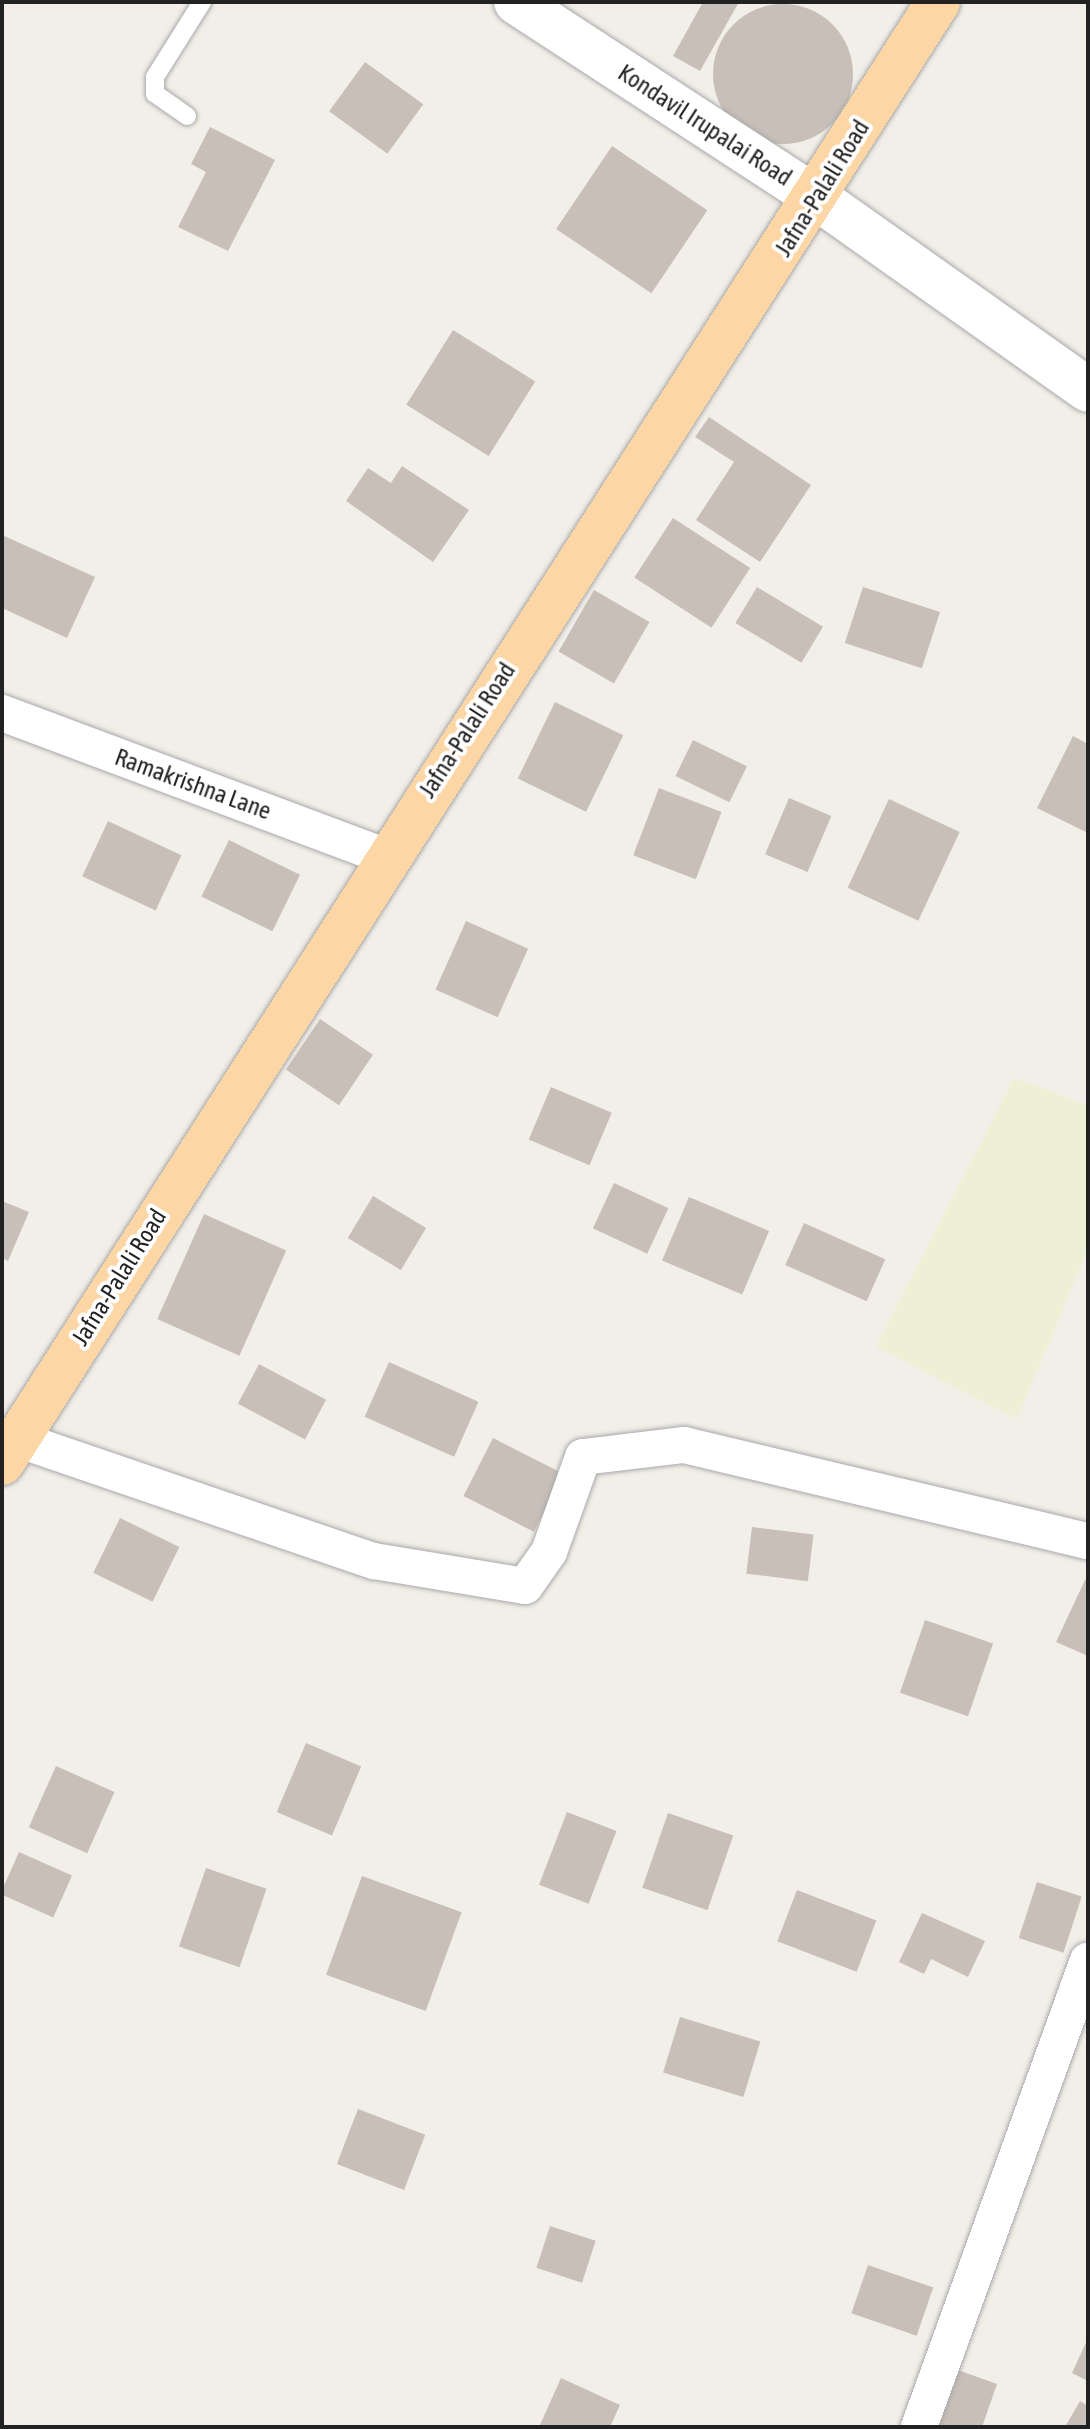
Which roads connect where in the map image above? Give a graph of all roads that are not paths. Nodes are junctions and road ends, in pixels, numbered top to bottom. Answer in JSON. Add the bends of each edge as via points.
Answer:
{"nodes":[{"id":1,"x":202,"y":2,"type":"edge"},
{"id":2,"x":516,"y":2,"type":"edge"},
{"id":3,"x":938,"y":2,"type":"edge"},
{"id":4,"x":187,"y":116,"type":"dead end"},
{"id":5,"x":817,"y":198,"type":"junction"},
{"id":6,"x":1088,"y":390,"type":"edge"},
{"id":7,"x":2,"y":713,"type":"edge"},
{"id":8,"x":385,"y":856,"type":"junction"},
{"id":9,"x":10,"y":1451,"type":"edge"},
{"id":10,"x":1088,"y":1541,"type":"edge"},
{"id":11,"x":1088,"y":1961,"type":"edge"},
{"id":12,"x":919,"y":2427,"type":"edge"}],
"edges":[{"from":1,"to":4,"type":"lane","via":[[155,77],[155,94]]},
{"from":2,"to":5,"type":"street","name":"Kondavil Irupalai Road"},
{"from":3,"to":5,"type":"main road","name":"Jafna-Palali Road"},
{"from":5,"to":6,"type":"street","name":"Kondavil Irupalai Road"},
{"from":5,"to":8,"type":"main road","name":"Jafna-Palali Road"},
{"from":7,"to":8,"type":"street","name":"Ramakrishna Lane"},
{"from":8,"to":9,"type":"main road","name":"Jafna-Palali Road"},
{"from":9,"to":10,"type":"street","via":[[374,1561],[525,1586],[549,1552],[583,1457],[684,1445]]},
{"from":11,"to":12,"type":"street"}]}
